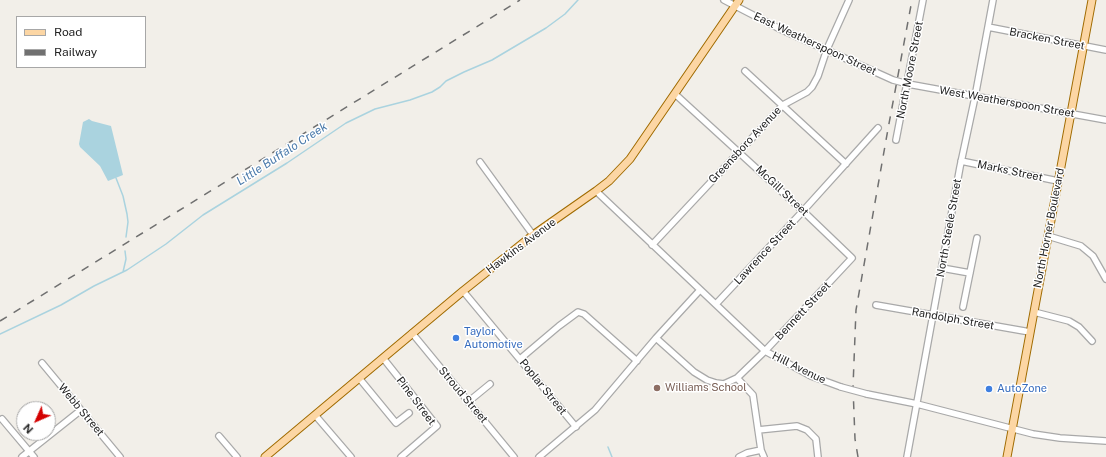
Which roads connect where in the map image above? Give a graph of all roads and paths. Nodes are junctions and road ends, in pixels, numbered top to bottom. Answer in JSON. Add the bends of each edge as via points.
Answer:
{"nodes":[{"id":1,"x":724,"y":0,"type":"edge"},
{"id":2,"x":739,"y":0,"type":"edge"},
{"id":3,"x":849,"y":0,"type":"edge"},
{"id":4,"x":923,"y":0,"type":"edge"},
{"id":5,"x":993,"y":0,"type":"edge"},
{"id":6,"x":1092,"y":0,"type":"edge"},
{"id":7,"x":735,"y":6,"type":"junction"},
{"id":8,"x":988,"y":27,"type":"junction"},
{"id":9,"x":1084,"y":45,"type":"junction"},
{"id":10,"x":828,"y":49,"type":"junction"},
{"id":11,"x":1106,"y":50,"type":"edge"},
{"id":12,"x":745,"y":71,"type":"dead end"},
{"id":13,"x":908,"y":84,"type":"junction"},
{"id":14,"x":675,"y":94,"type":"junction"},
{"id":15,"x":975,"y":96,"type":"junction"},
{"id":16,"x":783,"y":105,"type":"junction"},
{"id":17,"x":1071,"y":113,"type":"junction"},
{"id":18,"x":1106,"y":120,"type":"edge"},
{"id":19,"x":878,"y":128,"type":"dead end"},
{"id":20,"x":896,"y":140,"type":"dead end"},
{"id":21,"x":739,"y":152,"type":"junction"},
{"id":22,"x":961,"y":161,"type":"junction"},
{"id":23,"x":480,"y":162,"type":"dead end"},
{"id":24,"x":846,"y":164,"type":"junction"},
{"id":25,"x":1058,"y":181,"type":"junction"},
{"id":26,"x":596,"y":191,"type":"junction"},
{"id":27,"x":803,"y":211,"type":"junction"},
{"id":28,"x":533,"y":235,"type":"junction"},
{"id":29,"x":1048,"y":236,"type":"junction"},
{"id":30,"x":977,"y":238,"type":"dead end"},
{"id":31,"x":652,"y":245,"type":"junction"},
{"id":32,"x":852,"y":258,"type":"joint"},
{"id":33,"x":942,"y":268,"type":"junction"},
{"id":34,"x":970,"y":273,"type":"junction"},
{"id":35,"x":1106,"y":279,"type":"edge"},
{"id":36,"x":700,"y":290,"type":"junction"},
{"id":37,"x":463,"y":291,"type":"junction"},
{"id":38,"x":716,"y":304,"type":"junction"},
{"id":39,"x":876,"y":305,"type":"dead end"},
{"id":40,"x":963,"y":307,"type":"dead end"},
{"id":41,"x":1034,"y":312,"type":"junction"},
{"id":42,"x":934,"y":315,"type":"junction"},
{"id":43,"x":1030,"y":332,"type":"junction"},
{"id":44,"x":412,"y":333,"type":"junction"},
{"id":45,"x":656,"y":338,"type":"junction"},
{"id":46,"x":1092,"y":341,"type":"dead end"},
{"id":47,"x":766,"y":351,"type":"junction"},
{"id":48,"x":383,"y":358,"type":"junction"},
{"id":49,"x":520,"y":359,"type":"junction"},
{"id":50,"x":637,"y":361,"type":"junction"},
{"id":51,"x":42,"y":363,"type":"dead end"},
{"id":52,"x":359,"y":378,"type":"junction"},
{"id":53,"x":738,"y":378,"type":"junction"},
{"id":54,"x":490,"y":384,"type":"dead end"},
{"id":55,"x":468,"y":402,"type":"junction"},
{"id":56,"x":917,"y":404,"type":"junction"},
{"id":57,"x":81,"y":410,"type":"junction"},
{"id":58,"x":409,"y":413,"type":"dead end"},
{"id":59,"x":315,"y":415,"type":"junction"},
{"id":60,"x":2,"y":419,"type":"dead end"},
{"id":61,"x":576,"y":427,"type":"junction"},
{"id":62,"x":1012,"y":428,"type":"junction"},
{"id":63,"x":758,"y":430,"type":"junction"},
{"id":64,"x":218,"y":436,"type":"dead end"},
{"id":65,"x":1106,"y":441,"type":"edge"},
{"id":66,"x":761,"y":450,"type":"junction"},
{"id":67,"x":29,"y":451,"type":"junction"},
{"id":68,"x":22,"y":457,"type":"edge"},
{"id":69,"x":34,"y":457,"type":"edge"},
{"id":70,"x":120,"y":457,"type":"edge"},
{"id":71,"x":237,"y":457,"type":"edge"},
{"id":72,"x":265,"y":457,"type":"edge"},
{"id":73,"x":351,"y":457,"type":"edge"},
{"id":74,"x":401,"y":457,"type":"edge"},
{"id":75,"x":514,"y":457,"type":"edge"},
{"id":76,"x":539,"y":457,"type":"edge"},
{"id":77,"x":739,"y":457,"type":"edge"},
{"id":78,"x":764,"y":457,"type":"edge"},
{"id":79,"x":818,"y":457,"type":"edge"},
{"id":80,"x":907,"y":457,"type":"edge"},
{"id":81,"x":1007,"y":457,"type":"edge"}],
"edges":[{"from":1,"to":7,"type":"street","name":"East Weatherspoon Street"},
{"from":2,"to":7,"type":"main road","name":"Hawkins Avenue"},
{"from":3,"to":10,"type":"street","name":"Greensboro Avenue"},
{"from":4,"to":13,"type":"street","name":"North Moore Street"},
{"from":5,"to":8,"type":"street","name":"North Steele Street"},
{"from":6,"to":9,"type":"main road","name":"North Horner Boulevard"},
{"from":7,"to":10,"type":"street","name":"East Weatherspoon Street"},
{"from":7,"to":14,"type":"main road","name":"Hawkins Avenue"},
{"from":8,"to":9,"type":"street","name":"Bracken Street"},
{"from":8,"to":15,"type":"street","name":"North Steele Street"},
{"from":9,"to":11,"type":"street","name":"Bracken Street"},
{"from":9,"to":17,"type":"main road","name":"North Horner Boulevard"},
{"from":10,"to":13,"type":"street","name":"East Weatherspoon Street","via":[[882,75]]},
{"from":10,"to":16,"type":"street","name":"Greensboro Avenue","via":[[812,87]]},
{"from":12,"to":16,"type":"street"},
{"from":13,"to":15,"type":"street","name":"West Weatherspoon Street"},
{"from":13,"to":20,"type":"street","name":"North Moore Street"},
{"from":14,"to":21,"type":"street","name":"McGill Street"},
{"from":14,"to":26,"type":"main road","name":"Hawkins Avenue","via":[[630,159]]},
{"from":15,"to":17,"type":"street","name":"West Weatherspoon Street"},
{"from":15,"to":22,"type":"street","name":"North Steele Street"},
{"from":16,"to":21,"type":"street","name":"Greensboro Avenue"},
{"from":16,"to":24,"type":"street"},
{"from":17,"to":18,"type":"street","name":"West Weatherspoon Street"},
{"from":17,"to":25,"type":"main road","name":"North Horner Boulevard"},
{"from":19,"to":24,"type":"street","name":"Lawrence Street"},
{"from":21,"to":27,"type":"street","name":"McGill Street"},
{"from":21,"to":31,"type":"street","name":"Greensboro Avenue"},
{"from":22,"to":25,"type":"street","name":"Marks Street"},
{"from":22,"to":33,"type":"street","name":"North Steele Street"},
{"from":23,"to":28,"type":"street"},
{"from":24,"to":27,"type":"street","name":"Lawrence Street"},
{"from":25,"to":29,"type":"main road","name":"North Horner Boulevard"},
{"from":26,"to":28,"type":"main road","name":"Hawkins Avenue"},
{"from":26,"to":31,"type":"street","name":"Hill Avenue"},
{"from":27,"to":32,"type":"street","name":"McGill Street"},
{"from":27,"to":38,"type":"street","name":"Lawrence Street"},
{"from":28,"to":37,"type":"main road","name":"Hawkins Avenue"},
{"from":29,"to":35,"type":"street","via":[[1081,246],[1092,256]]},
{"from":29,"to":41,"type":"main road","name":"North Horner Boulevard"},
{"from":30,"to":34,"type":"street"},
{"from":31,"to":36,"type":"street","name":"Hill Avenue"},
{"from":32,"to":47,"type":"street","name":"Bennett Street"},
{"from":33,"to":34,"type":"street"},
{"from":33,"to":42,"type":"street","name":"North Steele Street"},
{"from":34,"to":40,"type":"street"},
{"from":36,"to":38,"type":"street","name":"Hill Avenue"},
{"from":36,"to":45,"type":"street"},
{"from":37,"to":44,"type":"main road","name":"Hawkins Avenue"},
{"from":37,"to":49,"type":"street","name":"Poplar Street"},
{"from":38,"to":47,"type":"street","name":"Hill Avenue"},
{"from":39,"to":42,"type":"street","name":"Randolph Street"},
{"from":41,"to":43,"type":"main road","name":"North Horner Boulevard"},
{"from":41,"to":46,"type":"street","via":[[1070,320]]},
{"from":42,"to":43,"type":"street","name":"Randolph Street"},
{"from":42,"to":56,"type":"street","name":"North Steele Street"},
{"from":43,"to":62,"type":"main road","name":"North Horner Boulevard"},
{"from":44,"to":48,"type":"main road","name":"Hawkins Avenue"},
{"from":44,"to":55,"type":"street","name":"Stroud Street"},
{"from":45,"to":50,"type":"street"},
{"from":45,"to":53,"type":"street","name":"Bennett Street","via":[[694,372],[707,380],[724,384]]},
{"from":47,"to":53,"type":"street","name":"Bennett Street"},
{"from":47,"to":56,"type":"street","name":"Hill Avenue","bridge":true,"via":[[811,376],[841,387]]},
{"from":48,"to":52,"type":"main road","name":"Hawkins Avenue"},
{"from":48,"to":74,"type":"street","name":"Pine Street","via":[[437,426]]},
{"from":49,"to":50,"type":"street","via":[[579,312]]},
{"from":49,"to":61,"type":"street","name":"Poplar Street"},
{"from":50,"to":61,"type":"street","via":[[605,400]]},
{"from":51,"to":57,"type":"street","name":"Webb Street"},
{"from":52,"to":58,"type":"street","via":[[396,423]]},
{"from":52,"to":59,"type":"main road","name":"Hawkins Avenue"},
{"from":53,"to":63,"type":"street","via":[[753,395]]},
{"from":54,"to":55,"type":"street"},
{"from":55,"to":75,"type":"street","name":"Stroud Street"},
{"from":56,"to":62,"type":"street","name":"Hill Avenue"},
{"from":56,"to":80,"type":"street","name":"North Steele Street"},
{"from":57,"to":67,"type":"street"},
{"from":57,"to":70,"type":"street","name":"Webb Street"},
{"from":59,"to":72,"type":"main road","name":"Hawkins Avenue"},
{"from":59,"to":73,"type":"street"},
{"from":60,"to":67,"type":"street"},
{"from":61,"to":76,"type":"street"},
{"from":62,"to":65,"type":"street","name":"Hill Avenue","via":[[1060,438]]},
{"from":62,"to":81,"type":"main road","name":"North Horner Boulevard"},
{"from":63,"to":66,"type":"street"},
{"from":63,"to":79,"type":"street","via":[[797,426],[807,430],[816,439]]},
{"from":64,"to":71,"type":"street"},
{"from":66,"to":77,"type":"street"},
{"from":66,"to":78,"type":"street"},
{"from":67,"to":68,"type":"street"},
{"from":67,"to":69,"type":"street"}]}
